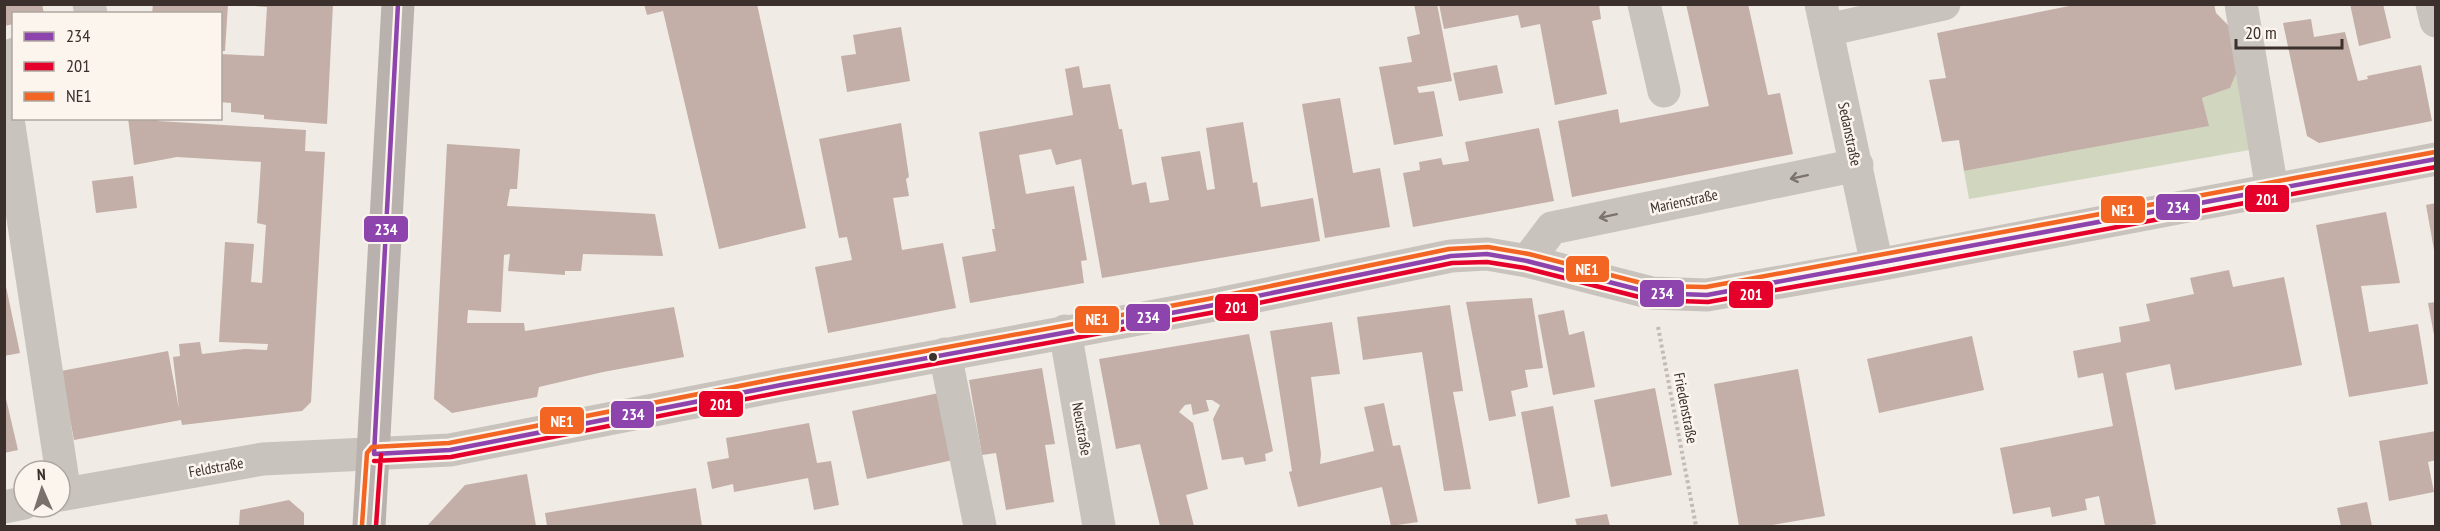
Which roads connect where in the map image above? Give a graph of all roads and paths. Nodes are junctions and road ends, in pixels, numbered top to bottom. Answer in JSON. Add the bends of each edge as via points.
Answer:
{"nodes":[{"id":1,"x":398,"y":4,"type":"edge"},
{"id":2,"x":1644,"y":4,"type":"edge"},
{"id":3,"x":1944,"y":4,"type":"edge"},
{"id":4,"x":2241,"y":4,"type":"edge"},
{"id":5,"x":2432,"y":4,"type":"edge"},
{"id":6,"x":1824,"y":17,"type":"edge"},
{"id":7,"x":2436,"y":21,"type":"edge"},
{"id":8,"x":12,"y":57,"type":"edge"},
{"id":9,"x":4,"y":70,"type":"edge"},
{"id":10,"x":1664,"y":91,"type":"dead end"},
{"id":11,"x":4,"y":93,"type":"edge"},
{"id":12,"x":2436,"y":159,"type":"edge"},
{"id":13,"x":1857,"y":165,"type":"junction"},
{"id":14,"x":2272,"y":190,"type":"junction"},
{"id":15,"x":1527,"y":261,"type":"junction"},
{"id":16,"x":1877,"y":265,"type":"junction"},
{"id":17,"x":1652,"y":293,"type":"junction"},
{"id":18,"x":1065,"y":331,"type":"junction"},
{"id":19,"x":945,"y":354,"type":"junction"},
{"id":20,"x":374,"y":454,"type":"junction"},
{"id":21,"x":58,"y":459,"type":"edge"},
{"id":22,"x":72,"y":493,"type":"edge"},
{"id":23,"x":369,"y":526,"type":"edge"},
{"id":24,"x":980,"y":526,"type":"edge"},
{"id":25,"x":1099,"y":526,"type":"edge"},
{"id":26,"x":1696,"y":526,"type":"edge"}],
"edges":[{"from":1,"to":20,"type":"main road"},
{"from":2,"to":10,"type":"street"},
{"from":3,"to":6,"type":"street"},
{"from":4,"to":14,"type":"street"},
{"from":5,"to":7,"type":"street"},
{"from":6,"to":13,"type":"street","name":"Sedanstraße"},
{"from":8,"to":9,"type":"street"},
{"from":11,"to":21,"type":"street"},
{"from":12,"to":14,"type":"street"},
{"from":13,"to":15,"type":"street","name":"Marienstraße","one_way":true,"via":[[1552,228]]},
{"from":13,"to":16,"type":"street","name":"Sedanstraße"},
{"from":14,"to":16,"type":"street"},
{"from":15,"to":17,"type":"street"},
{"from":15,"to":18,"type":"street","via":[[1487,254],[1451,256]]},
{"from":16,"to":17,"type":"street","via":[[1707,295]]},
{"from":17,"to":26,"type":"path","name":"Friedenstraße"},
{"from":18,"to":19,"type":"street"},
{"from":18,"to":25,"type":"street","name":"Neustraße"},
{"from":19,"to":20,"type":"street","via":[[450,450]]},
{"from":19,"to":24,"type":"street"},
{"from":20,"to":22,"type":"street","name":"Feldstraße","via":[[263,459]]},
{"from":20,"to":23,"type":"main road"}]}
